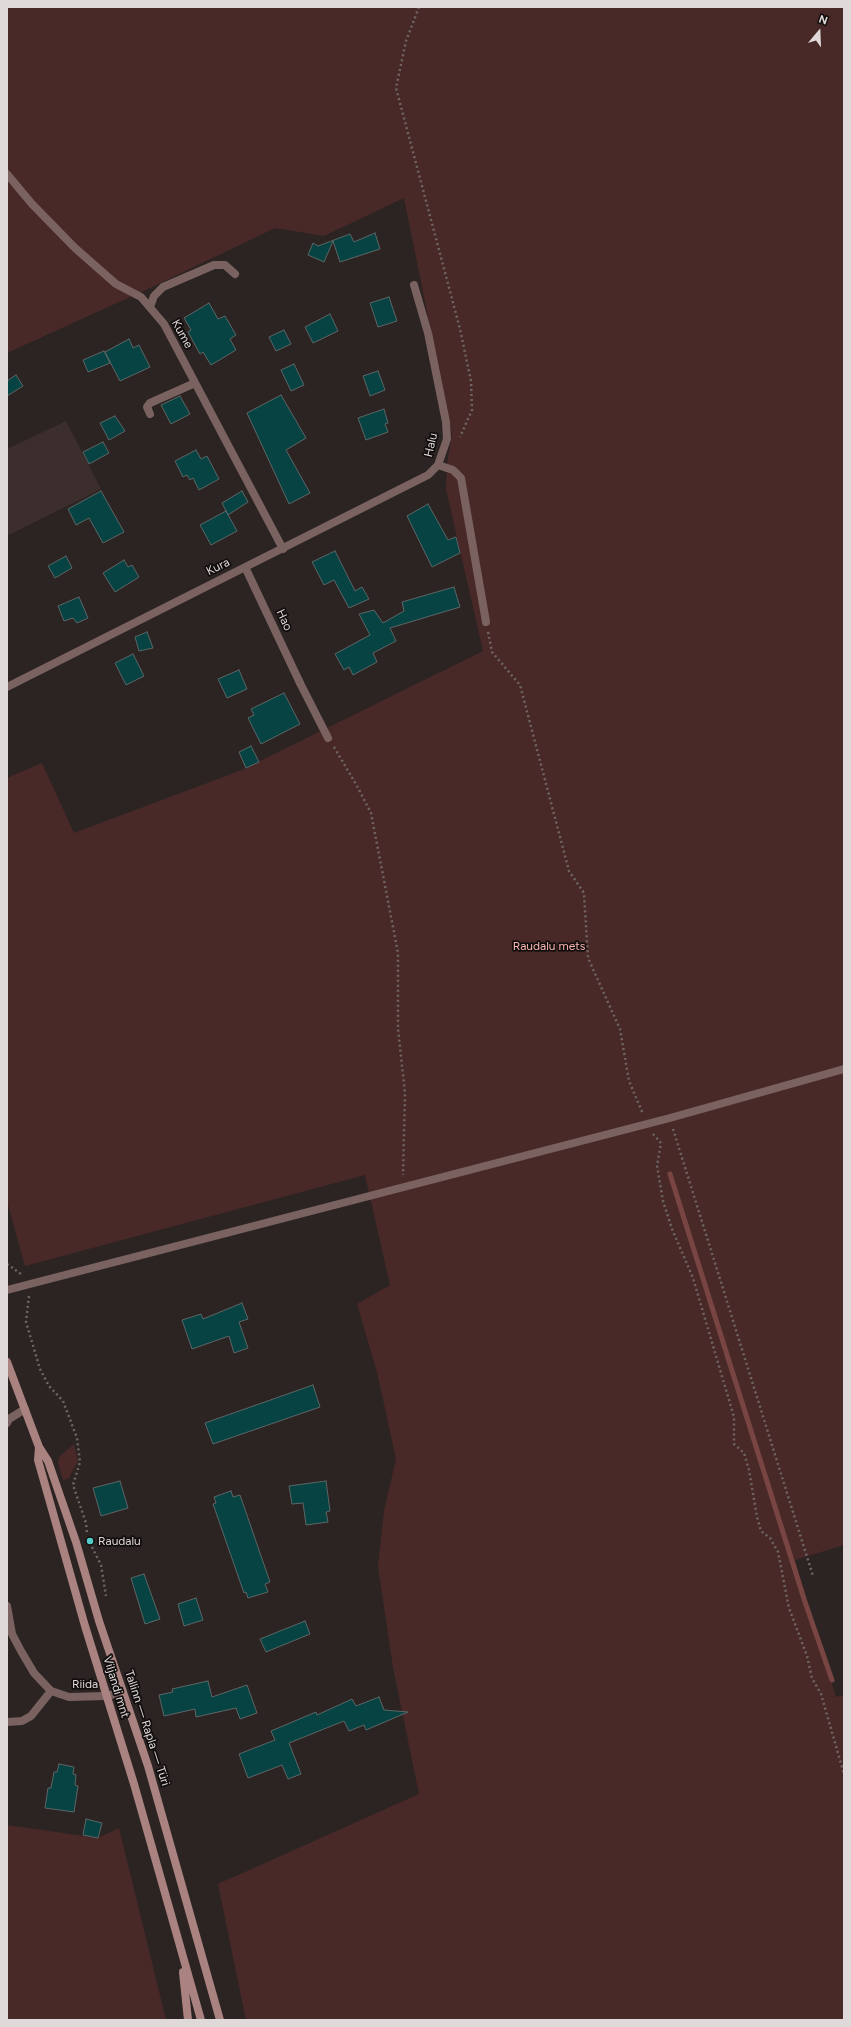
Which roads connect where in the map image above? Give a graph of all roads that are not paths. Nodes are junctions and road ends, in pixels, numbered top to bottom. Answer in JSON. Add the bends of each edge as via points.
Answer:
{"nodes":[{"id":1,"x":7,"y":174,"type":"edge"},
{"id":2,"x":235,"y":274,"type":"dead end"},
{"id":3,"x":414,"y":285,"type":"dead end"},
{"id":4,"x":150,"y":308,"type":"junction"},
{"id":5,"x":195,"y":383,"type":"junction"},
{"id":6,"x":150,"y":414,"type":"dead end"},
{"id":7,"x":438,"y":465,"type":"junction"},
{"id":8,"x":283,"y":549,"type":"junction"},
{"id":9,"x":245,"y":567,"type":"junction"},
{"id":10,"x":486,"y":622,"type":"road end"},
{"id":11,"x":7,"y":687,"type":"edge"},
{"id":12,"x":328,"y":738,"type":"road end"},
{"id":13,"x":844,"y":1068,"type":"edge"},
{"id":14,"x":7,"y":1290,"type":"edge"},
{"id":15,"x":7,"y":1362,"type":"edge"},
{"id":16,"x":25,"y":1409,"type":"junction"},
{"id":17,"x":7,"y":1423,"type":"edge"},
{"id":18,"x":39,"y":1447,"type":"junction"},
{"id":19,"x":7,"y":1606,"type":"edge"},
{"id":20,"x":51,"y":1691,"type":"junction"},
{"id":21,"x":123,"y":1692,"type":"junction"},
{"id":22,"x":106,"y":1696,"type":"junction"},
{"id":23,"x":7,"y":1722,"type":"edge"},
{"id":24,"x":176,"y":1929,"type":"junction"},
{"id":25,"x":188,"y":2020,"type":"edge"},
{"id":26,"x":201,"y":2020,"type":"edge"},
{"id":27,"x":220,"y":2020,"type":"edge"}],
"edges":[{"from":1,"to":4,"type":"street","name":"Kume","via":[[75,248],[116,284],[141,297]]},
{"from":2,"to":4,"type":"street","via":[[225,265],[214,266],[163,287],[154,296]]},
{"from":3,"to":7,"type":"street","name":"Halu","via":[[428,333],[446,422],[445,446]]},
{"from":4,"to":5,"type":"street","name":"Kume","via":[[164,324]]},
{"from":5,"to":6,"type":"street","via":[[150,403],[147,407]]},
{"from":5,"to":8,"type":"street","name":"Kume"},
{"from":7,"to":8,"type":"street","name":"Kura","via":[[428,474]]},
{"from":7,"to":10,"type":"street","name":"Halu","via":[[453,470],[461,478]]},
{"from":8,"to":9,"type":"street","name":"Kura"},
{"from":9,"to":11,"type":"street","name":"Kura"},
{"from":9,"to":12,"type":"street","name":"Hao"},
{"from":13,"to":14,"type":"street","via":[[670,1118]]},
{"from":15,"to":16,"type":"main road","name":"Viljandi mnt"},
{"from":16,"to":17,"type":"street"},
{"from":16,"to":18,"type":"main road","name":"Viljandi mnt"},
{"from":18,"to":21,"type":"main road","name":"Tallinn — Rapla — Türi","via":[[48,1461]]},
{"from":18,"to":22,"type":"main road","name":"Viljandi mnt","via":[[38,1460]]},
{"from":19,"to":20,"type":"street","via":[[12,1634],[20,1651],[34,1673]]},
{"from":20,"to":22,"type":"street","name":"Riida","via":[[69,1698]]},
{"from":20,"to":23,"type":"street","via":[[31,1716],[22,1721]]},
{"from":21,"to":22,"type":"street","name":"Riida"},
{"from":21,"to":27,"type":"main road","name":"Tallinn — Rapla — Türi","via":[[148,1766]]},
{"from":22,"to":24,"type":"main road","name":"Viljandi mnt"},
{"from":24,"to":25,"type":"main road"},
{"from":24,"to":26,"type":"main road","name":"Viljandi mnt"}]}
